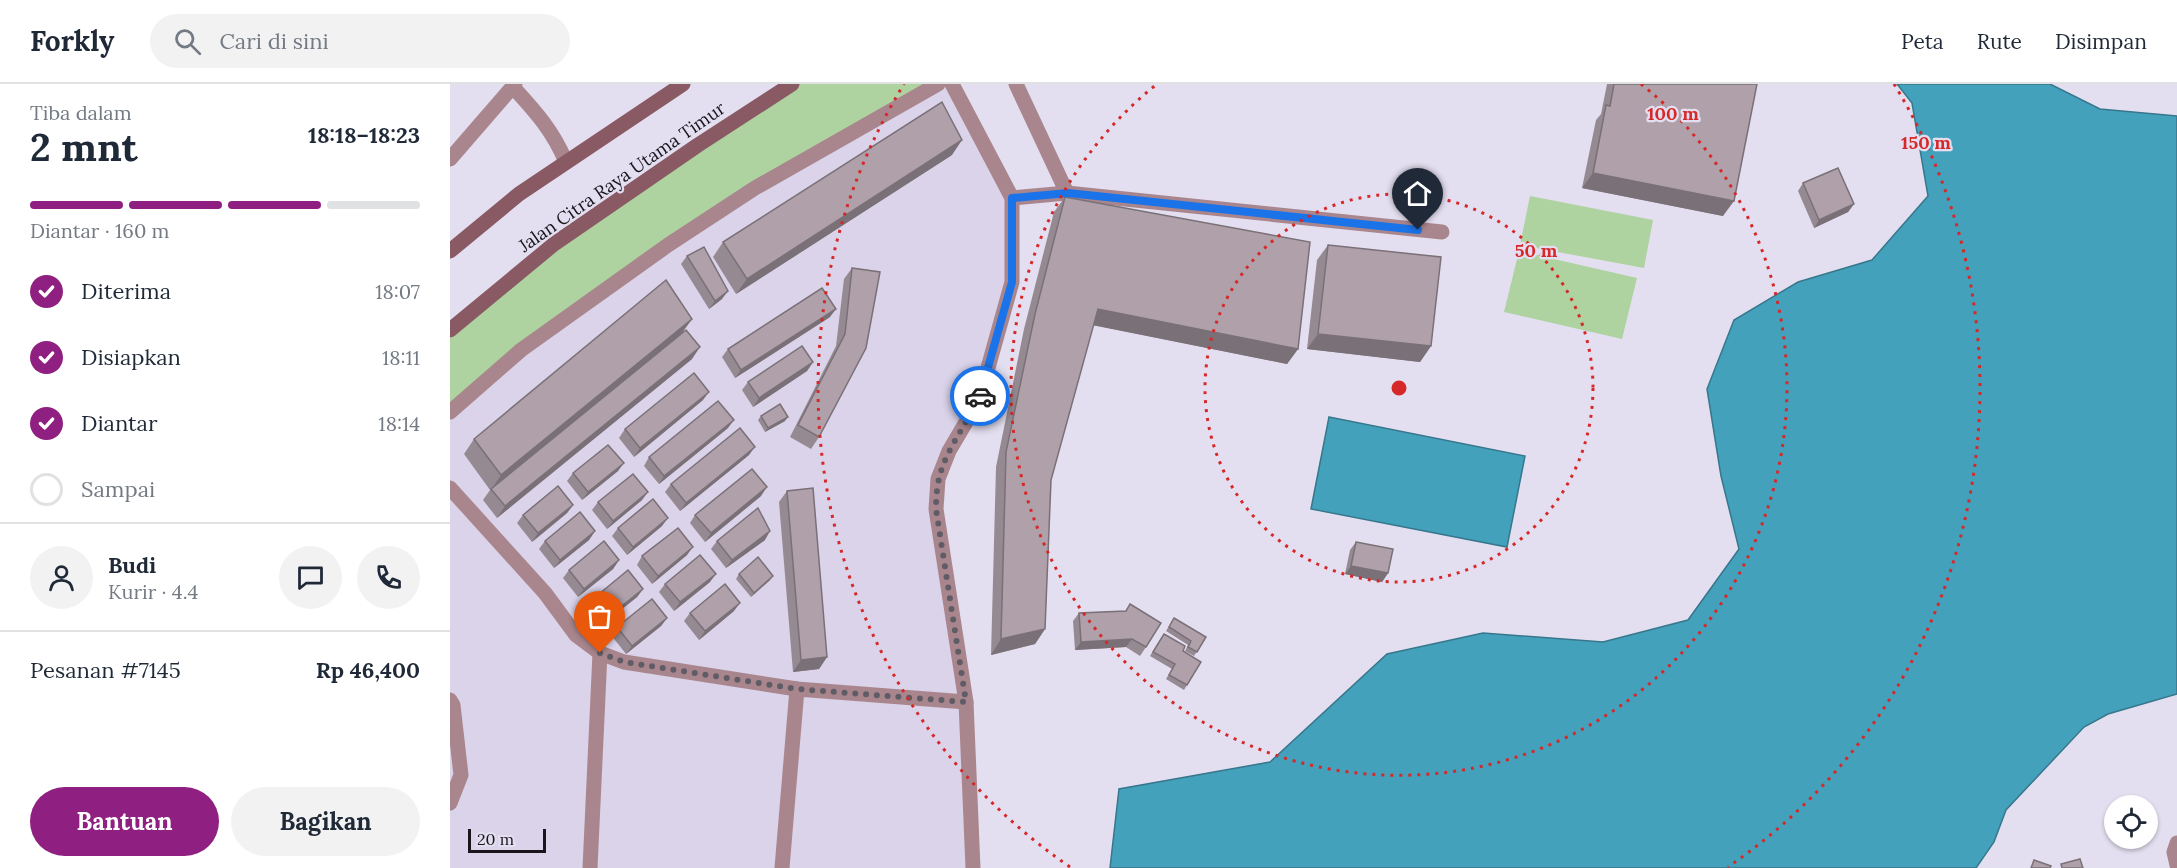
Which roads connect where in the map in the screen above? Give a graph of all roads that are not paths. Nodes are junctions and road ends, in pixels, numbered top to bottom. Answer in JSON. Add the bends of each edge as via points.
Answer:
{"nodes":[{"id":1,"x":683,"y":84,"type":"edge"},
{"id":2,"x":792,"y":84,"type":"edge"},
{"id":3,"x":938,"y":84,"type":"edge"},
{"id":4,"x":952,"y":84,"type":"edge"},
{"id":5,"x":1016,"y":84,"type":"edge"},
{"id":6,"x":514,"y":85,"type":"edge"},
{"id":7,"x":450,"y":159,"type":"edge"},
{"id":8,"x":566,"y":162,"type":"junction"},
{"id":9,"x":1068,"y":193,"type":"junction"},
{"id":10,"x":1012,"y":198,"type":"junction"},
{"id":11,"x":1442,"y":232,"type":"dead end"},
{"id":12,"x":450,"y":250,"type":"edge"},
{"id":13,"x":450,"y":330,"type":"edge"},
{"id":14,"x":450,"y":412,"type":"edge"},
{"id":15,"x":450,"y":488,"type":"edge"},
{"id":16,"x":600,"y":653,"type":"junction"},
{"id":17,"x":797,"y":689,"type":"junction"},
{"id":18,"x":450,"y":700,"type":"edge"},
{"id":19,"x":966,"y":702,"type":"junction"},
{"id":20,"x":450,"y":803,"type":"edge"},
{"id":21,"x":2177,"y":843,"type":"edge"},
{"id":22,"x":2177,"y":865,"type":"edge"},
{"id":23,"x":590,"y":868,"type":"edge"},
{"id":24,"x":782,"y":868,"type":"edge"},
{"id":25,"x":973,"y":868,"type":"edge"}],
"edges":[{"from":1,"to":8,"type":"main road"},
{"from":2,"to":13,"type":"main road","name":"Jalan Citra Raya Utama Timur","via":[[554,244]]},
{"from":3,"to":14,"type":"street","via":[[755,188],[668,245],[520,350]]},
{"from":4,"to":10,"type":"street"},
{"from":5,"to":9,"type":"street"},
{"from":6,"to":7,"type":"street"},
{"from":6,"to":8,"type":"street","via":[[546,123]]},
{"from":8,"to":12,"type":"main road"},
{"from":9,"to":10,"type":"street"},
{"from":9,"to":11,"type":"street"},
{"from":10,"to":19,"type":"street","via":[[1012,282],[979,400],[946,457],[936,494]]},
{"from":15,"to":16,"type":"street","via":[[545,592],[576,635]]},
{"from":16,"to":17,"type":"street","via":[[624,662]]},
{"from":16,"to":23,"type":"street"},
{"from":17,"to":19,"type":"street"},
{"from":17,"to":24,"type":"street"},
{"from":18,"to":20,"type":"street","via":[[461,775]]},
{"from":19,"to":25,"type":"street"},
{"from":21,"to":22,"type":"street"}]}
